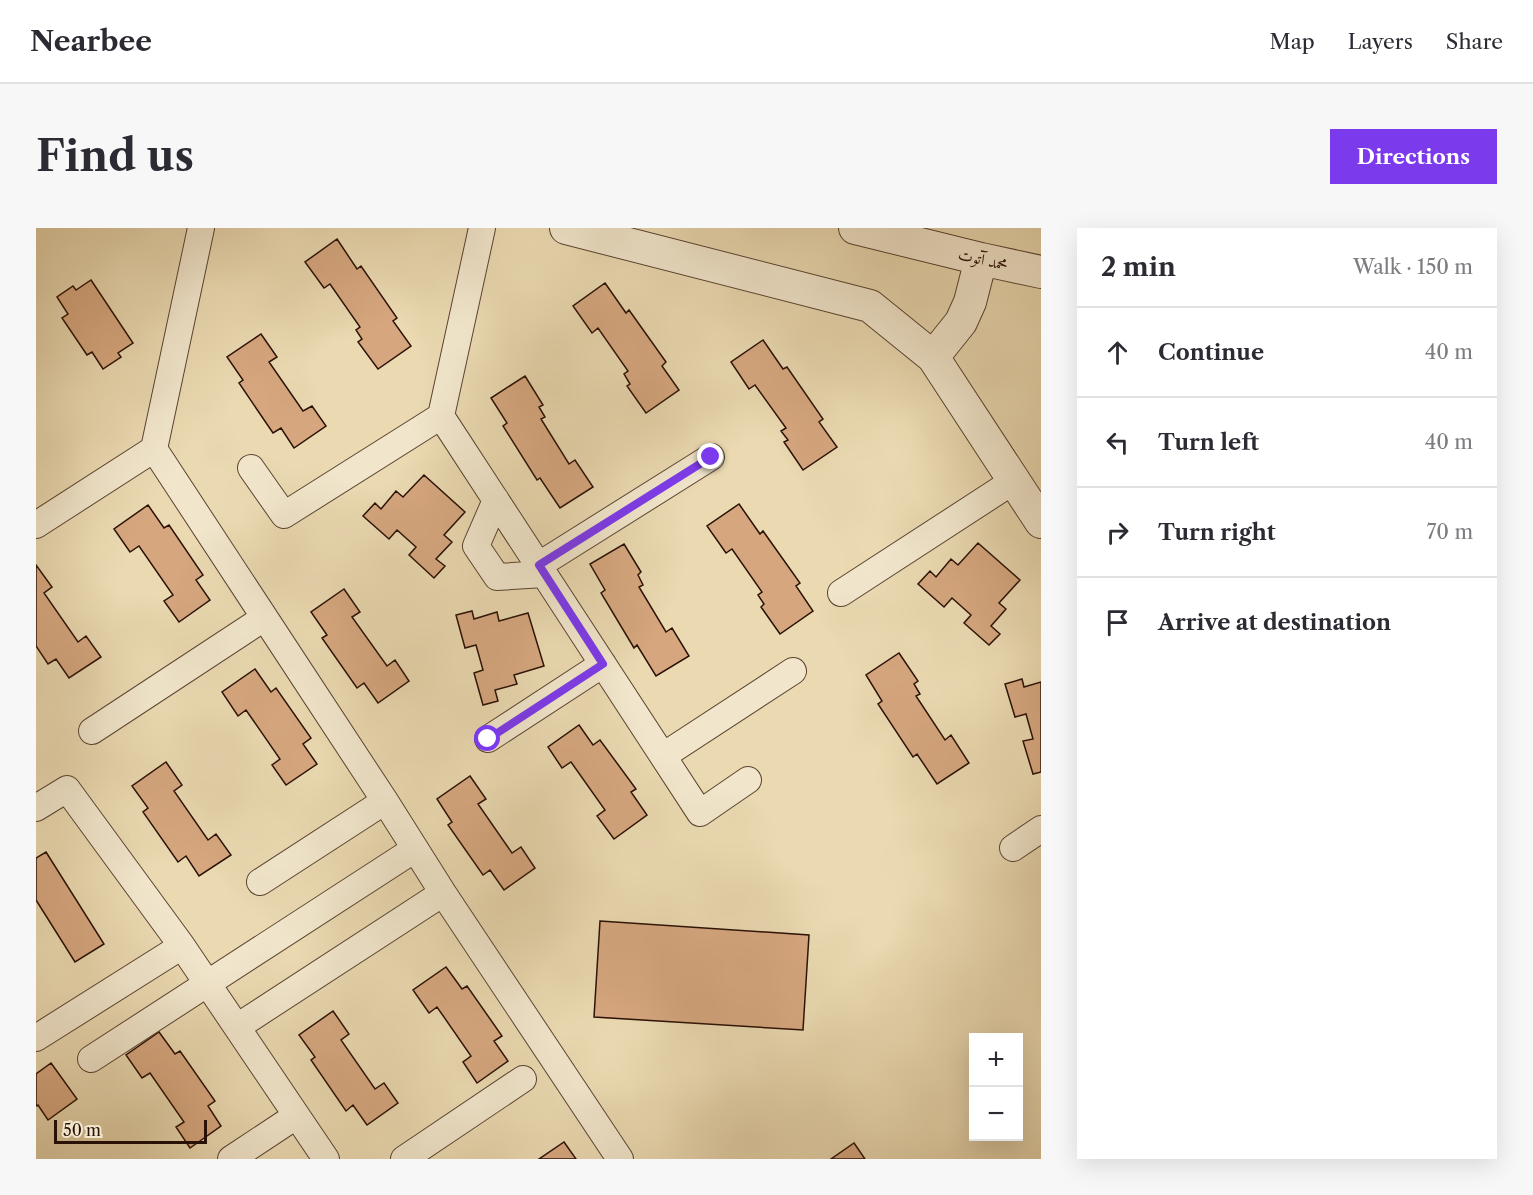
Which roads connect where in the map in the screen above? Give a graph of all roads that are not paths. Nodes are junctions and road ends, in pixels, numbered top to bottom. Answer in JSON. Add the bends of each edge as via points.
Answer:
{"nodes":[{"id":1,"x":201,"y":228,"type":"edge"},
{"id":2,"x":482,"y":228,"type":"edge"},
{"id":3,"x":566,"y":228,"type":"edge"},
{"id":4,"x":855,"y":228,"type":"edge"},
{"id":5,"x":981,"y":259,"type":"junction"},
{"id":6,"x":1041,"y":272,"type":"edge"},
{"id":7,"x":933,"y":357,"type":"junction"},
{"id":8,"x":441,"y":416,"type":"junction"},
{"id":9,"x":154,"y":449,"type":"junction"},
{"id":10,"x":711,"y":457,"type":"dead end"},
{"id":11,"x":251,"y":468,"type":"dead end"},
{"id":12,"x":1015,"y":480,"type":"junction"},
{"id":13,"x":496,"y":500,"type":"junction"},
{"id":14,"x":1041,"y":522,"type":"edge"},
{"id":15,"x":36,"y":525,"type":"edge"},
{"id":16,"x":542,"y":570,"type":"junction"},
{"id":17,"x":841,"y":593,"type":"dead end"},
{"id":18,"x":264,"y":618,"type":"junction"},
{"id":19,"x":603,"y":664,"type":"junction"},
{"id":20,"x":793,"y":670,"type":"dead end"},
{"id":21,"x":92,"y":731,"type":"dead end"},
{"id":22,"x":488,"y":739,"type":"dead end"},
{"id":23,"x":663,"y":756,"type":"junction"},
{"id":24,"x":748,"y":780,"type":"dead end"},
{"id":25,"x":385,"y":801,"type":"junction"},
{"id":26,"x":36,"y":808,"type":"edge"},
{"id":27,"x":1041,"y":829,"type":"edge"},
{"id":28,"x":1013,"y":848,"type":"dead end"},
{"id":29,"x":415,"y":849,"type":"junction"},
{"id":30,"x":260,"y":882,"type":"dead end"},
{"id":31,"x":443,"y":893,"type":"junction"},
{"id":32,"x":182,"y":946,"type":"junction"},
{"id":33,"x":207,"y":982,"type":"junction"},
{"id":34,"x":237,"y":1027,"type":"junction"},
{"id":35,"x":36,"y":1038,"type":"edge"},
{"id":36,"x":91,"y":1059,"type":"dead end"},
{"id":37,"x":523,"y":1079,"type":"dead end"},
{"id":38,"x":296,"y":1116,"type":"junction"},
{"id":39,"x":231,"y":1159,"type":"edge"},
{"id":40,"x":326,"y":1159,"type":"edge"},
{"id":41,"x":404,"y":1159,"type":"edge"},
{"id":42,"x":620,"y":1159,"type":"edge"}],
"edges":[{"from":1,"to":9,"type":"street"},
{"from":2,"to":8,"type":"street"},
{"from":3,"to":7,"type":"street","via":[[870,306]]},
{"from":4,"to":5,"type":"street","name":"محمد آتوت"},
{"from":5,"to":6,"type":"street","name":"محمد آتوت"},
{"from":5,"to":7,"type":"street","via":[[961,322]]},
{"from":7,"to":12,"type":"street"},
{"from":8,"to":11,"type":"street","via":[[284,515]]},
{"from":8,"to":13,"type":"street"},
{"from":9,"to":15,"type":"street"},
{"from":9,"to":18,"type":"street"},
{"from":10,"to":16,"type":"street"},
{"from":12,"to":14,"type":"street"},
{"from":12,"to":17,"type":"street"},
{"from":13,"to":16,"type":"street"},
{"from":13,"to":16,"type":"street","via":[[476,546],[497,577]]},
{"from":16,"to":19,"type":"street"},
{"from":18,"to":21,"type":"street"},
{"from":18,"to":25,"type":"street"},
{"from":19,"to":22,"type":"street"},
{"from":19,"to":23,"type":"street"},
{"from":20,"to":23,"type":"street"},
{"from":23,"to":24,"type":"street","via":[[700,813]]},
{"from":25,"to":29,"type":"street"},
{"from":25,"to":30,"type":"street"},
{"from":26,"to":32,"type":"street","via":[[67,789]]},
{"from":27,"to":28,"type":"street"},
{"from":29,"to":31,"type":"street"},
{"from":29,"to":33,"type":"street"},
{"from":31,"to":34,"type":"street"},
{"from":31,"to":42,"type":"street"},
{"from":32,"to":33,"type":"street"},
{"from":32,"to":35,"type":"street"},
{"from":33,"to":34,"type":"street"},
{"from":33,"to":36,"type":"street"},
{"from":34,"to":38,"type":"street"},
{"from":37,"to":41,"type":"street"},
{"from":38,"to":39,"type":"street"},
{"from":38,"to":40,"type":"street"}]}
